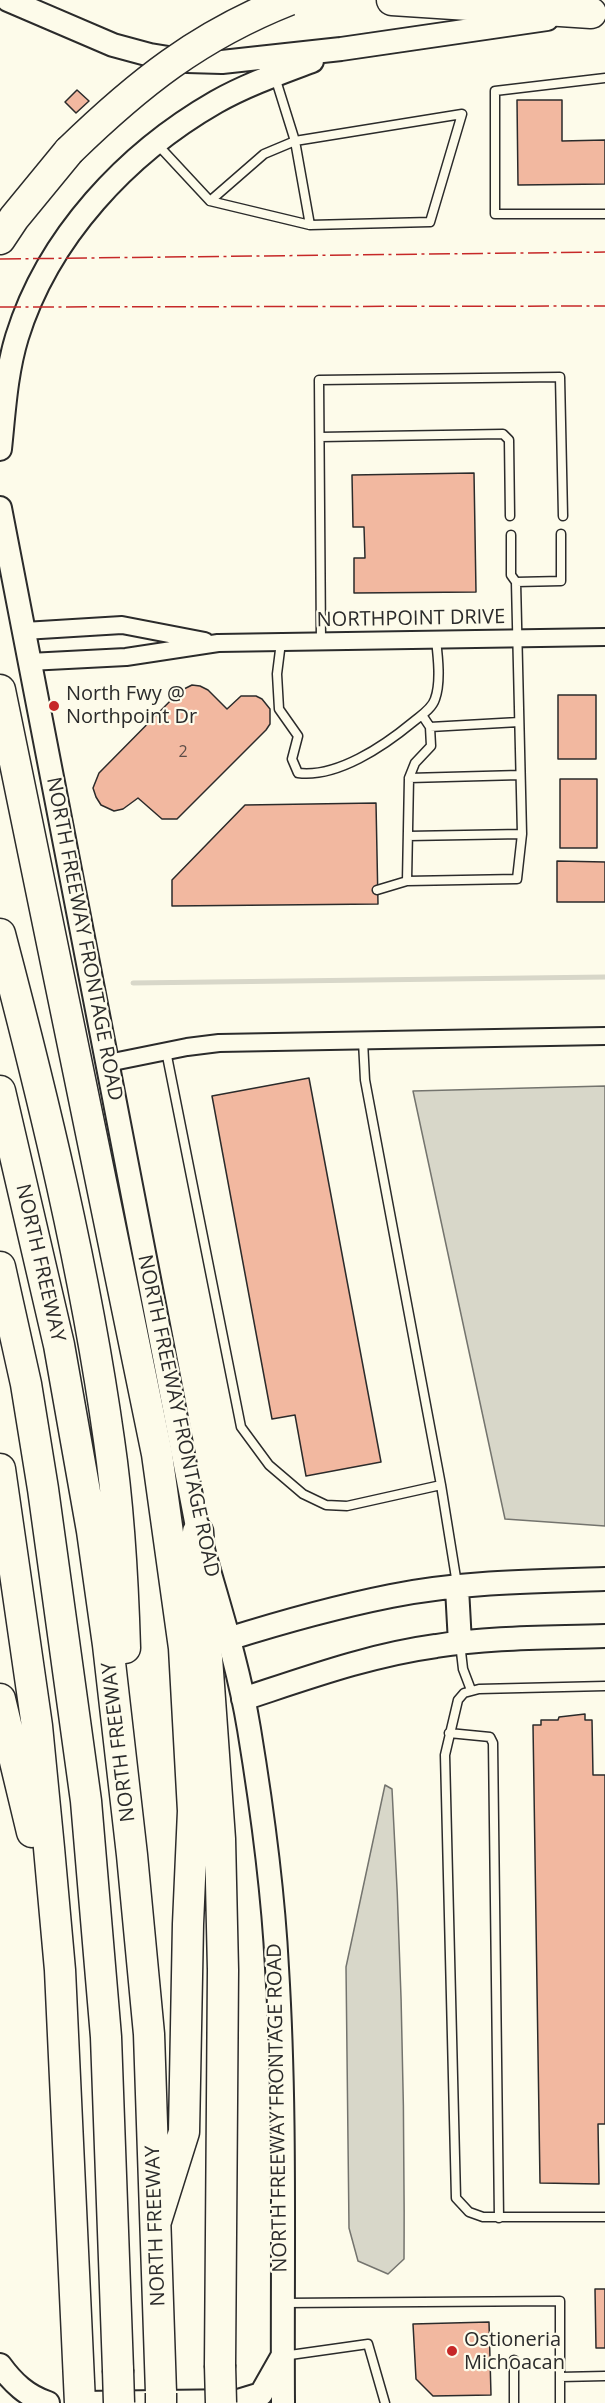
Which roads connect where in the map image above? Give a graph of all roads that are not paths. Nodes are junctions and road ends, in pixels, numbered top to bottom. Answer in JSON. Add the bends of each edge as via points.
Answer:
{"nodes":[{"id":1,"x":8,"y":0,"type":"edge"},
{"id":2,"x":289,"y":0,"type":"edge"},
{"id":3,"x":392,"y":0,"type":"edge"},
{"id":4,"x":598,"y":12,"type":"edge"},
{"id":5,"x":341,"y":50,"type":"junction"},
{"id":6,"x":274,"y":75,"type":"junction"},
{"id":7,"x":605,"y":78,"type":"edge"},
{"id":8,"x":295,"y":141,"type":"junction"},
{"id":9,"x":156,"y":143,"type":"junction"},
{"id":10,"x":210,"y":201,"type":"junction"},
{"id":11,"x":605,"y":214,"type":"edge"},
{"id":12,"x":310,"y":225,"type":"junction"},
{"id":13,"x":0,"y":239,"type":"edge"},
{"id":14,"x":320,"y":438,"type":"junction"},
{"id":15,"x":0,"y":449,"type":"edge"},
{"id":16,"x":0,"y":508,"type":"edge"},
{"id":17,"x":510,"y":516,"type":"dead end"},
{"id":18,"x":563,"y":516,"type":"dead end"},
{"id":19,"x":561,"y":534,"type":"dead end"},
{"id":20,"x":511,"y":535,"type":"dead end"},
{"id":21,"x":516,"y":582,"type":"junction"},
{"id":22,"x":24,"y":631,"type":"junction"},
{"id":23,"x":605,"y":637,"type":"edge"},
{"id":24,"x":518,"y":639,"type":"junction"},
{"id":25,"x":436,"y":640,"type":"junction"},
{"id":26,"x":281,"y":642,"type":"junction"},
{"id":27,"x":321,"y":642,"type":"junction"},
{"id":28,"x":218,"y":643,"type":"junction"},
{"id":29,"x":29,"y":662,"type":"junction"},
{"id":30,"x":0,"y":690,"type":"edge"},
{"id":31,"x":422,"y":714,"type":"junction"},
{"id":32,"x":519,"y":722,"type":"junction"},
{"id":33,"x":430,"y":727,"type":"junction"},
{"id":34,"x":520,"y":775,"type":"junction"},
{"id":35,"x":409,"y":778,"type":"junction"},
{"id":36,"x":522,"y":834,"type":"junction"},
{"id":37,"x":408,"y":836,"type":"junction"},
{"id":38,"x":407,"y":881,"type":"junction"},
{"id":39,"x":377,"y":890,"type":"dead end"},
{"id":40,"x":0,"y":934,"type":"edge"},
{"id":41,"x":605,"y":1036,"type":"edge"},
{"id":42,"x":363,"y":1041,"type":"junction"},
{"id":43,"x":166,"y":1051,"type":"junction"},
{"id":44,"x":108,"y":1063,"type":"junction"},
{"id":45,"x":0,"y":1091,"type":"edge"},
{"id":46,"x":0,"y":1267,"type":"edge"},
{"id":47,"x":0,"y":1469,"type":"edge"},
{"id":48,"x":441,"y":1485,"type":"junction"},
{"id":49,"x":198,"y":1532,"type":"junction"},
{"id":50,"x":605,"y":1579,"type":"edge"},
{"id":51,"x":457,"y":1588,"type":"junction"},
{"id":52,"x":605,"y":1636,"type":"edge"},
{"id":53,"x":228,"y":1639,"type":"junction"},
{"id":54,"x":460,"y":1643,"type":"junction"},
{"id":55,"x":605,"y":1686,"type":"edge"},
{"id":56,"x":471,"y":1690,"type":"junction"},
{"id":57,"x":0,"y":1699,"type":"edge"},
{"id":58,"x":243,"y":1699,"type":"junction"},
{"id":59,"x":449,"y":1733,"type":"junction"},
{"id":60,"x":132,"y":1855,"type":"junction"},
{"id":61,"x":60,"y":1970,"type":"junction"},
{"id":62,"x":605,"y":2217,"type":"edge"},
{"id":63,"x":499,"y":2218,"type":"junction"},
{"id":64,"x":156,"y":2222,"type":"junction"},
{"id":65,"x":282,"y":2303,"type":"junction"},
{"id":66,"x":282,"y":2356,"type":"junction"},
{"id":67,"x":514,"y":2360,"type":"dead end"},
{"id":68,"x":0,"y":2365,"type":"edge"},
{"id":69,"x":605,"y":2376,"type":"edge"},
{"id":70,"x":560,"y":2377,"type":"junction"},
{"id":71,"x":48,"y":2403,"type":"edge"},
{"id":72,"x":80,"y":2403,"type":"edge"},
{"id":73,"x":118,"y":2403,"type":"edge"},
{"id":74,"x":161,"y":2403,"type":"edge"},
{"id":75,"x":221,"y":2403,"type":"edge"},
{"id":76,"x":283,"y":2403,"type":"edge"},
{"id":77,"x":385,"y":2403,"type":"edge"},
{"id":78,"x":514,"y":2403,"type":"edge"},
{"id":79,"x":560,"y":2403,"type":"edge"}],
"edges":[{"from":1,"to":5,"type":"main road","via":[[84,34],[150,56],[222,62]]},
{"from":2,"to":13,"type":"highway","bridge":true,"via":[[221,31],[179,56],[107,114],[42,183]]},
{"from":3,"to":4,"type":"highway"},
{"from":4,"to":5,"type":"main road"},
{"from":5,"to":6,"type":"main road"},
{"from":6,"to":8,"type":"lane"},
{"from":6,"to":9,"type":"main road","via":[[216,102]]},
{"from":7,"to":11,"type":"lane","via":[[495,91],[495,214]]},
{"from":8,"to":10,"type":"lane","via":[[264,154]]},
{"from":8,"to":12,"type":"lane"},
{"from":8,"to":12,"type":"lane","via":[[462,114],[430,222]]},
{"from":9,"to":10,"type":"lane"},
{"from":9,"to":15,"type":"main road","via":[[84,213],[31,300],[7,380]]},
{"from":10,"to":12,"type":"lane"},
{"from":14,"to":17,"type":"lane","via":[[502,435],[509,440]]},
{"from":14,"to":18,"type":"lane","via":[[319,380],[560,377]]},
{"from":14,"to":27,"type":"lane"},
{"from":16,"to":22,"type":"main road","name":"NORTH FREEWAY FRONTAGE ROAD"},
{"from":19,"to":21,"type":"lane","via":[[561,581]]},
{"from":20,"to":21,"type":"lane","via":[[511,575]]},
{"from":21,"to":24,"type":"lane"},
{"from":22,"to":28,"type":"street","name":"NORTHPOINT DRIVE","via":[[122,625]]},
{"from":22,"to":29,"type":"main road","name":"NORTH FREEWAY FRONTAGE ROAD"},
{"from":23,"to":24,"type":"street","name":"NORTHPOINT DRIVE"},
{"from":24,"to":25,"type":"street","name":"NORTHPOINT DRIVE"},
{"from":24,"to":32,"type":"lane"},
{"from":25,"to":27,"type":"street","name":"NORTHPOINT DRIVE"},
{"from":25,"to":31,"type":"lane","via":[[435,700]]},
{"from":26,"to":27,"type":"street","name":"NORTHPOINT DRIVE"},
{"from":26,"to":28,"type":"street","name":"NORTHPOINT DRIVE"},
{"from":26,"to":31,"type":"lane","via":[[277,674],[279,710],[298,736],[292,759],[298,773],[313,775],[349,763],[387,743]]},
{"from":28,"to":29,"type":"street","name":"NORTHPOINT DRIVE","via":[[126,657]]},
{"from":29,"to":44,"type":"main road","name":"NORTH FREEWAY FRONTAGE ROAD"},
{"from":30,"to":64,"type":"highway","via":[[157,1454],[184,1648],[194,1811],[184,2132]]},
{"from":31,"to":33,"type":"lane"},
{"from":32,"to":33,"type":"lane"},
{"from":32,"to":34,"type":"lane"},
{"from":33,"to":35,"type":"lane","via":[[431,746],[415,763]]},
{"from":34,"to":35,"type":"lane"},
{"from":34,"to":36,"type":"lane"},
{"from":35,"to":37,"type":"lane"},
{"from":36,"to":37,"type":"lane"},
{"from":36,"to":38,"type":"lane","via":[[517,879]]},
{"from":37,"to":38,"type":"lane"},
{"from":38,"to":39,"type":"lane"},
{"from":40,"to":60,"type":"highway","via":[[69,1212],[110,1442],[124,1609]]},
{"from":41,"to":42,"type":"street"},
{"from":42,"to":43,"type":"street","via":[[219,1043]]},
{"from":42,"to":48,"type":"lane","via":[[365,1080]]},
{"from":43,"to":44,"type":"street"},
{"from":43,"to":48,"type":"lane","via":[[241,1427],[269,1465],[303,1494],[326,1505],[347,1506]]},
{"from":44,"to":49,"type":"main road","name":"NORTH FREEWAY FRONTAGE ROAD"},
{"from":45,"to":60,"type":"highway","name":"NORTH FREEWAY","via":[[41,1263],[76,1436],[106,1633]]},
{"from":46,"to":73,"type":"highway","name":"NORTH FREEWAY","bridge":true,"via":[[26,1384],[43,1489],[86,1801],[106,2037]]},
{"from":47,"to":61,"type":"highway","via":[[37,1726]]},
{"from":48,"to":51,"type":"lane"},
{"from":49,"to":53,"type":"main road","name":"NORTH FREEWAY FRONTAGE ROAD"},
{"from":49,"to":75,"type":"highway","bridge":true,"via":[[221,1875]]},
{"from":50,"to":51,"type":"main road"},
{"from":51,"to":53,"type":"main road","via":[[391,1596],[306,1614]]},
{"from":51,"to":54,"type":"main road"},
{"from":52,"to":54,"type":"main road"},
{"from":53,"to":58,"type":"main road","name":"NORTH FREEWAY FRONTAGE ROAD"},
{"from":54,"to":56,"type":"lane","via":[[463,1669]]},
{"from":54,"to":58,"type":"main road","via":[[346,1665]]},
{"from":55,"to":56,"type":"lane"},
{"from":56,"to":59,"type":"lane","via":[[458,1700]]},
{"from":57,"to":61,"type":"highway","via":[[31,1825]]},
{"from":58,"to":65,"type":"main road","name":"NORTH FREEWAY FRONTAGE ROAD","via":[[277,1967],[282,2082]]},
{"from":59,"to":63,"type":"lane","via":[[445,1755],[454,2191],[469,2212]]},
{"from":59,"to":63,"type":"lane","via":[[490,1737],[493,1743]]},
{"from":60,"to":64,"type":"highway","name":"NORTH FREEWAY","via":[[149,2034]]},
{"from":61,"to":72,"type":"highway"},
{"from":62,"to":63,"type":"lane"},
{"from":64,"to":74,"type":"highway","name":"NORTH FREEWAY"},
{"from":65,"to":66,"type":"main road","name":"NORTH FREEWAY FRONTAGE ROAD"},
{"from":65,"to":70,"type":"lane","via":[[560,2301]]},
{"from":66,"to":72,"type":"main road","via":[[261,2394],[238,2401]]},
{"from":66,"to":76,"type":"main road","name":"NORTH FREEWAY FRONTAGE ROAD"},
{"from":66,"to":77,"type":"lane","via":[[368,2344]]},
{"from":67,"to":78,"type":"lane"},
{"from":68,"to":71,"type":"main road","via":[[31,2397]]},
{"from":69,"to":70,"type":"lane"},
{"from":70,"to":79,"type":"lane"}]}
